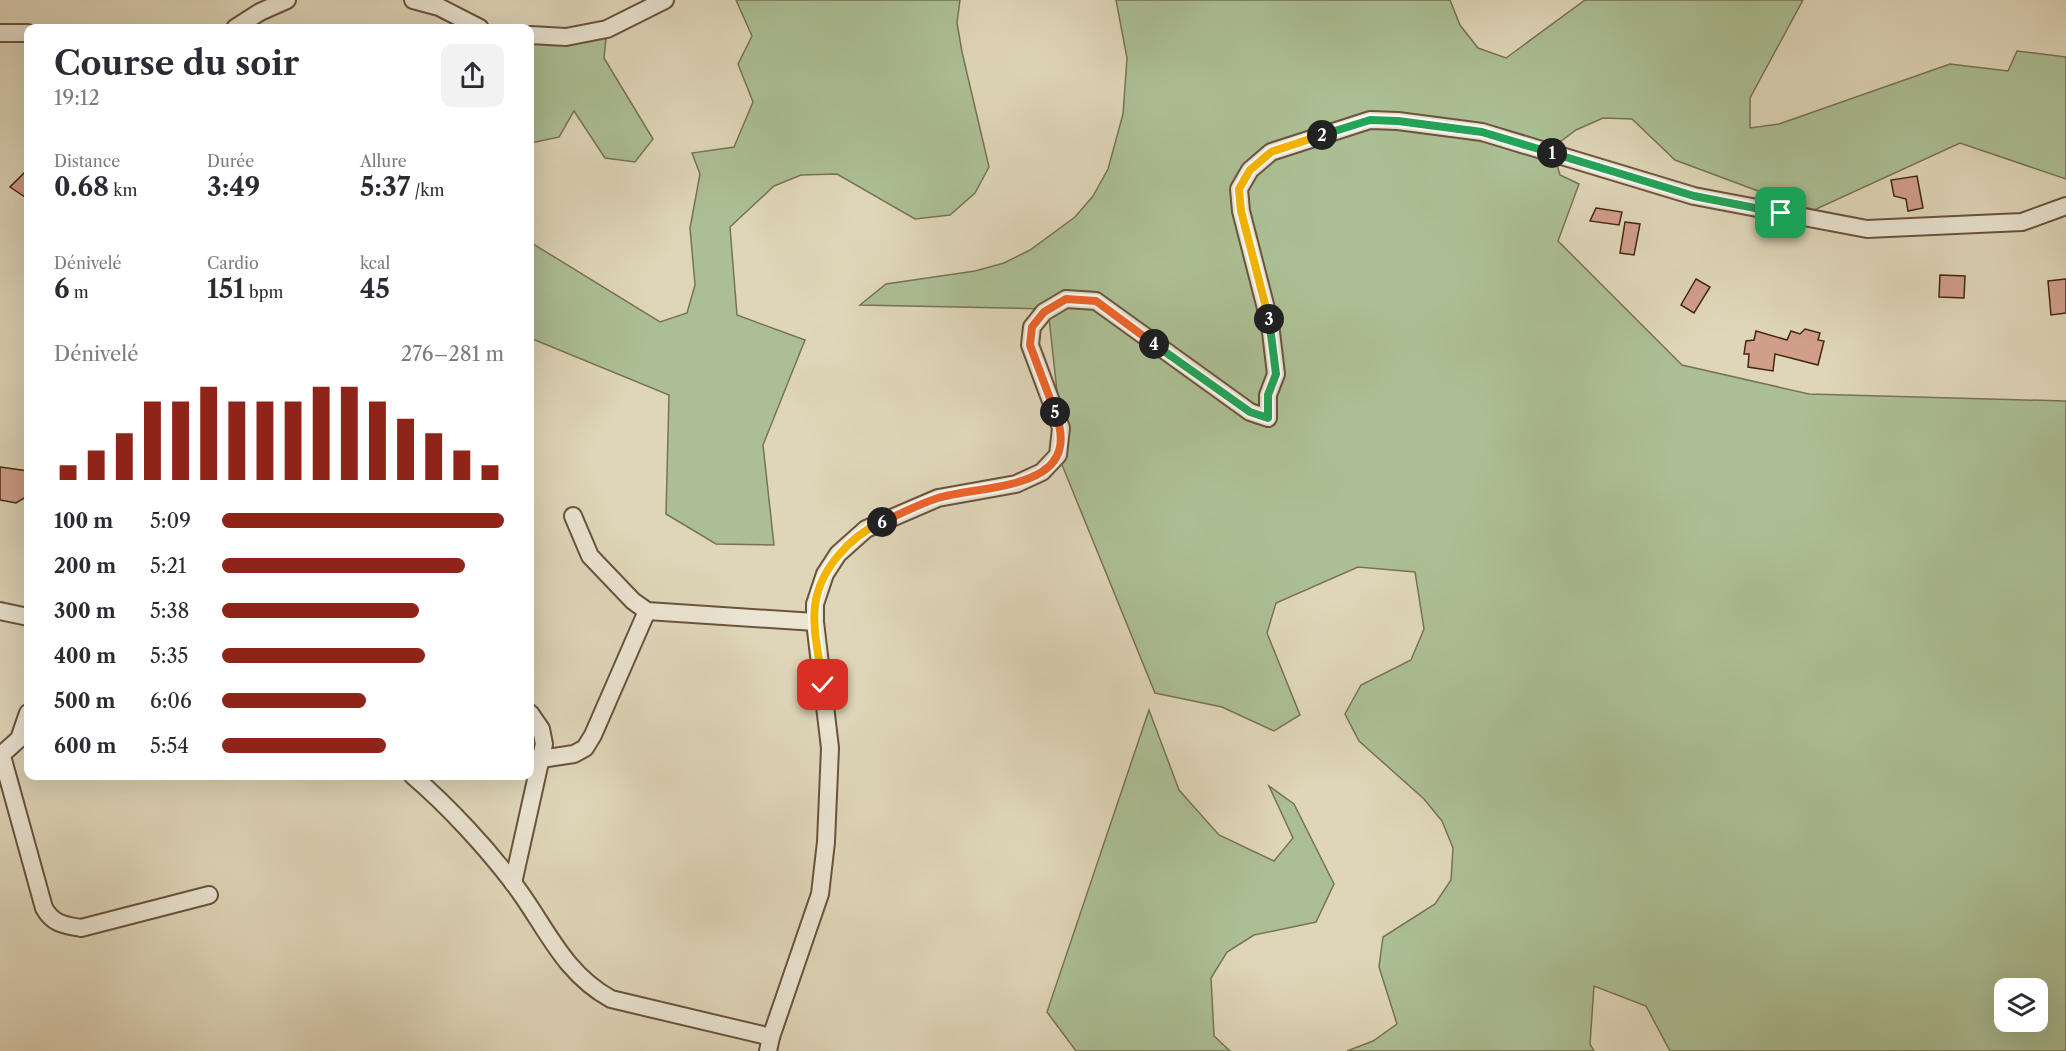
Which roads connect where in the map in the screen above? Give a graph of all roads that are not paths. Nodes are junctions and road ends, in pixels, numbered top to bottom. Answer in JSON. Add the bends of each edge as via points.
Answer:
{"nodes":[{"id":1,"x":287,"y":0,"type":"edge"},
{"id":2,"x":414,"y":0,"type":"edge"},
{"id":3,"x":665,"y":0,"type":"edge"},
{"id":4,"x":241,"y":24,"type":"edge"},
{"id":5,"x":472,"y":24,"type":"edge"},
{"id":6,"x":0,"y":33,"type":"edge"},
{"id":7,"x":24,"y":33,"type":"edge"},
{"id":8,"x":534,"y":35,"type":"edge"},
{"id":9,"x":2066,"y":206,"type":"edge"},
{"id":10,"x":573,"y":516,"type":"dead end"},
{"id":11,"x":0,"y":611,"type":"edge"},
{"id":12,"x":647,"y":611,"type":"junction"},
{"id":13,"x":24,"y":616,"type":"edge"},
{"id":14,"x":815,"y":622,"type":"junction"},
{"id":15,"x":534,"y":719,"type":"edge"},
{"id":16,"x":24,"y":725,"type":"edge"},
{"id":17,"x":1,"y":756,"type":"edge"},
{"id":18,"x":542,"y":759,"type":"junction"},
{"id":19,"x":418,"y":780,"type":"edge"},
{"id":20,"x":513,"y":883,"type":"junction"},
{"id":21,"x":209,"y":895,"type":"dead end"},
{"id":22,"x":770,"y":1044,"type":"edge"}],
"edges":[{"from":1,"to":4,"type":"street"},
{"from":2,"to":5,"type":"street","via":[[439,7]]},
{"from":3,"to":8,"type":"street","via":[[607,29],[566,37]]},
{"from":6,"to":7,"type":"street"},
{"from":9,"to":14,"type":"street","via":[[2022,222],[1867,229],[1694,196],[1482,132],[1370,120],[1332,131],[1271,152],[1250,170],[1239,189],[1270,324],[1276,374],[1268,395],[1268,418],[1250,412],[1096,301],[1066,299],[1044,312],[1032,327],[1030,345],[1061,428],[1058,455],[1042,472],[1016,484],[938,498],[866,529],[838,555],[825,574],[815,604]]},
{"from":10,"to":12,"type":"street","via":[[594,562]]},
{"from":11,"to":13,"type":"street"},
{"from":12,"to":14,"type":"street"},
{"from":12,"to":18,"type":"street","via":[[585,748],[574,754]]},
{"from":14,"to":22,"type":"street","via":[[830,748],[826,842],[820,894]]},
{"from":15,"to":18,"type":"street","via":[[544,744]]},
{"from":16,"to":17,"type":"street","via":[[19,739]]},
{"from":17,"to":21,"type":"street","via":[[50,919],[81,928]]},
{"from":18,"to":20,"type":"street"},
{"from":19,"to":20,"type":"street"},
{"from":20,"to":22,"type":"street","via":[[567,962],[594,990],[611,999]]}]}
